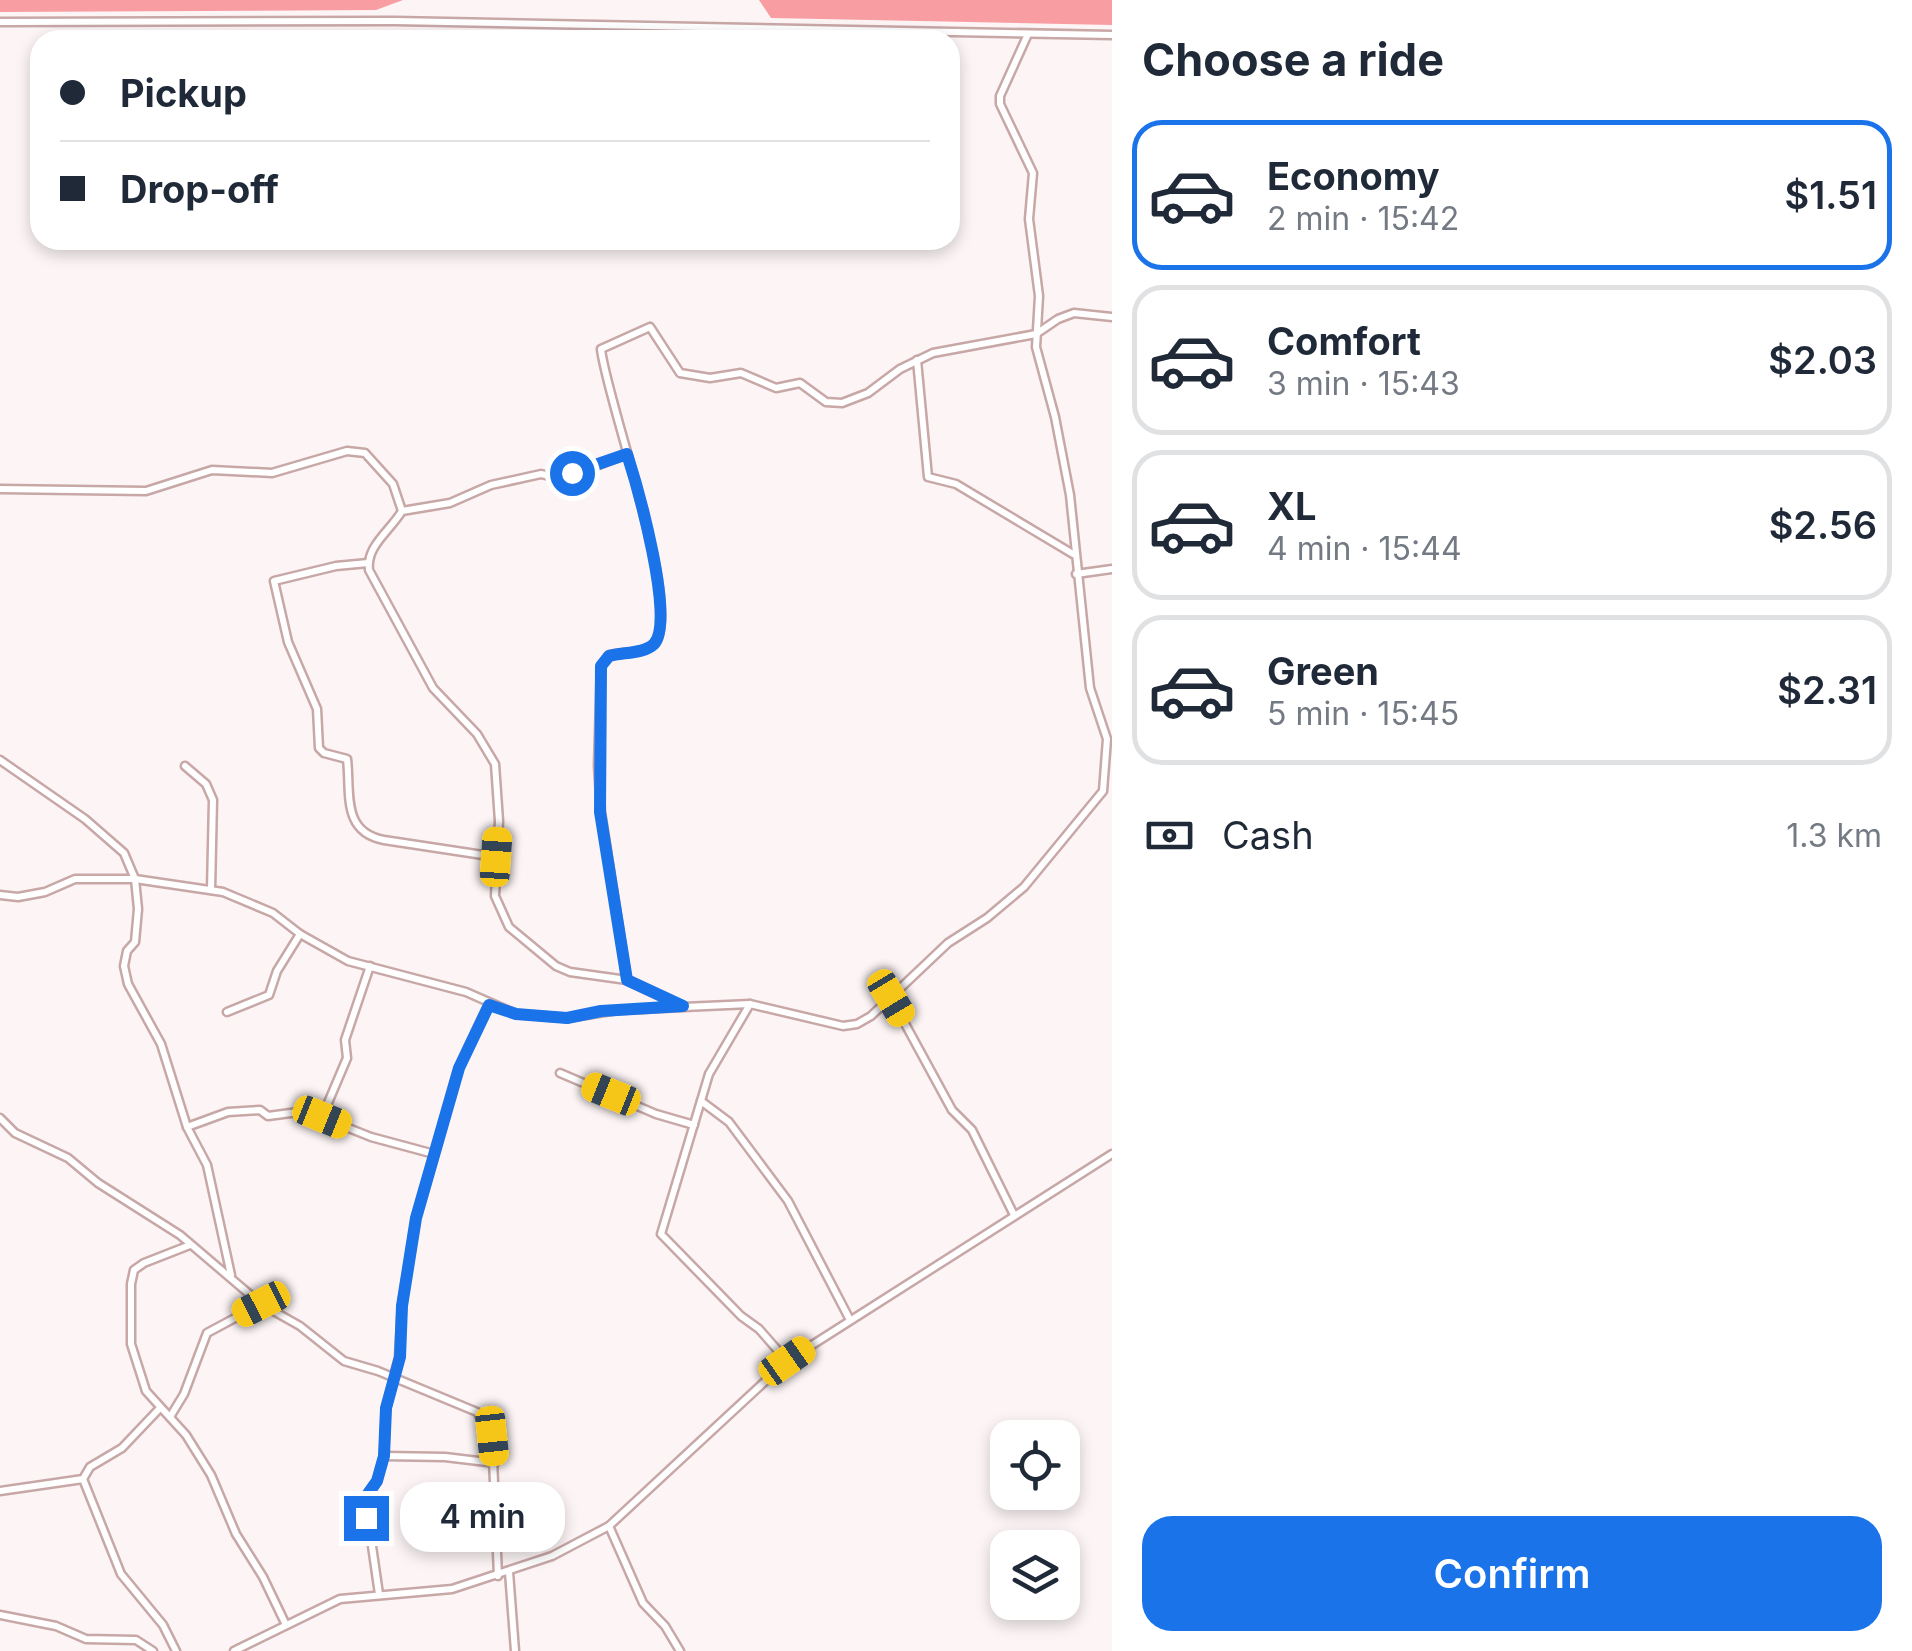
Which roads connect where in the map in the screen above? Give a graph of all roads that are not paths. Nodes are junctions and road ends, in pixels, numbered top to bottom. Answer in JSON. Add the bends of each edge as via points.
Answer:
{"nodes":[{"id":1,"x":0,"y":22,"type":"edge"},
{"id":2,"x":827,"y":30,"type":"edge"},
{"id":3,"x":960,"y":33,"type":"edge"},
{"id":4,"x":1028,"y":34,"type":"junction"},
{"id":5,"x":1112,"y":36,"type":"edge"},
{"id":6,"x":1112,"y":318,"type":"edge"},
{"id":7,"x":1036,"y":334,"type":"junction"},
{"id":8,"x":917,"y":360,"type":"junction"},
{"id":9,"x":627,"y":454,"type":"junction"},
{"id":10,"x":0,"y":488,"type":"edge"},
{"id":11,"x":402,"y":512,"type":"junction"},
{"id":12,"x":1074,"y":554,"type":"junction"},
{"id":13,"x":368,"y":564,"type":"junction"},
{"id":14,"x":1112,"y":569,"type":"edge"},
{"id":15,"x":1076,"y":574,"type":"junction"},
{"id":16,"x":0,"y":760,"type":"edge"},
{"id":17,"x":185,"y":766,"type":"dead end"},
{"id":18,"x":1108,"y":792,"type":"edge"},
{"id":19,"x":496,"y":857,"type":"junction"},
{"id":20,"x":135,"y":879,"type":"junction"},
{"id":21,"x":211,"y":890,"type":"junction"},
{"id":22,"x":0,"y":895,"type":"edge"},
{"id":23,"x":300,"y":934,"type":"junction"},
{"id":24,"x":370,"y":966,"type":"junction"},
{"id":25,"x":627,"y":980,"type":"junction"},
{"id":26,"x":891,"y":998,"type":"junction"},
{"id":27,"x":750,"y":1004,"type":"junction"},
{"id":28,"x":489,"y":1005,"type":"junction"},
{"id":29,"x":683,"y":1006,"type":"junction"},
{"id":30,"x":227,"y":1012,"type":"dead end"},
{"id":31,"x":560,"y":1073,"type":"dead end"},
{"id":32,"x":701,"y":1101,"type":"junction"},
{"id":33,"x":322,"y":1117,"type":"junction"},
{"id":34,"x":0,"y":1118,"type":"edge"},
{"id":35,"x":694,"y":1125,"type":"junction"},
{"id":36,"x":187,"y":1126,"type":"junction"},
{"id":37,"x":434,"y":1154,"type":"junction"},
{"id":38,"x":1112,"y":1154,"type":"edge"},
{"id":39,"x":1014,"y":1215,"type":"junction"},
{"id":40,"x":192,"y":1245,"type":"junction"},
{"id":41,"x":231,"y":1277,"type":"junction"},
{"id":42,"x":261,"y":1304,"type":"junction"},
{"id":43,"x":850,"y":1320,"type":"junction"},
{"id":44,"x":787,"y":1361,"type":"junction"},
{"id":45,"x":394,"y":1379,"type":"junction"},
{"id":46,"x":160,"y":1408,"type":"junction"},
{"id":47,"x":170,"y":1417,"type":"junction"},
{"id":48,"x":384,"y":1456,"type":"junction"},
{"id":49,"x":495,"y":1463,"type":"junction"},
{"id":50,"x":83,"y":1478,"type":"junction"},
{"id":51,"x":0,"y":1491,"type":"edge"},
{"id":52,"x":609,"y":1526,"type":"junction"},
{"id":53,"x":509,"y":1572,"type":"junction"},
{"id":54,"x":498,"y":1576,"type":"junction"},
{"id":55,"x":379,"y":1594,"type":"junction"},
{"id":56,"x":0,"y":1616,"type":"edge"},
{"id":57,"x":286,"y":1625,"type":"junction"},
{"id":58,"x":153,"y":1651,"type":"edge"},
{"id":59,"x":176,"y":1651,"type":"edge"},
{"id":60,"x":234,"y":1651,"type":"edge"},
{"id":61,"x":514,"y":1651,"type":"edge"},
{"id":62,"x":680,"y":1651,"type":"edge"}],
"edges":[{"from":1,"to":2,"type":"street"},
{"from":3,"to":4,"type":"street"},
{"from":4,"to":5,"type":"street"},
{"from":4,"to":7,"type":"street","via":[[1000,104],[1033,173]]},
{"from":6,"to":7,"type":"street","via":[[1074,313]]},
{"from":7,"to":8,"type":"street"},
{"from":7,"to":12,"type":"street","via":[[1063,454]]},
{"from":8,"to":9,"type":"street","via":[[862,396],[832,404],[800,383],[776,388],[742,373],[680,373],[646,328],[601,349]]},
{"from":8,"to":12,"type":"street","via":[[928,476],[956,484]]},
{"from":9,"to":11,"type":"street","via":[[586,470],[491,484],[468,497]]},
{"from":9,"to":25,"type":"street","via":[[649,527],[661,616],[650,648],[609,656],[601,666],[600,812]]},
{"from":10,"to":11,"type":"street","via":[[146,492],[212,470],[272,473],[358,450],[393,484]]},
{"from":11,"to":13,"type":"street","via":[[372,548]]},
{"from":12,"to":15,"type":"street"},
{"from":13,"to":19,"type":"street","via":[[433,688],[495,764]]},
{"from":13,"to":19,"type":"street","via":[[274,581],[288,642],[317,709],[319,748],[347,760],[351,816],[368,834]]},
{"from":14,"to":15,"type":"street"},
{"from":15,"to":18,"type":"street","via":[[1090,688],[1107,739]]},
{"from":16,"to":20,"type":"street","via":[[114,842]]},
{"from":17,"to":21,"type":"street","via":[[213,800]]},
{"from":18,"to":26,"type":"street","via":[[1007,904],[948,943]]},
{"from":19,"to":25,"type":"street","via":[[498,908],[516,935],[570,972]]},
{"from":20,"to":21,"type":"street"},
{"from":20,"to":22,"type":"street","via":[[75,879],[45,892]]},
{"from":20,"to":36,"type":"street","via":[[135,942],[124,966]]},
{"from":21,"to":23,"type":"street","via":[[273,912]]},
{"from":23,"to":24,"type":"street"},
{"from":23,"to":30,"type":"street","via":[[269,995]]},
{"from":24,"to":28,"type":"street","via":[[466,992]]},
{"from":24,"to":33,"type":"street"},
{"from":25,"to":29,"type":"street"},
{"from":26,"to":27,"type":"street","via":[[871,1016],[842,1026]]},
{"from":26,"to":39,"type":"street","via":[[945,1100],[972,1130]]},
{"from":27,"to":29,"type":"street"},
{"from":27,"to":32,"type":"street","via":[[709,1074]]},
{"from":28,"to":29,"type":"street","via":[[567,1018]]},
{"from":28,"to":37,"type":"street","via":[[459,1068]]},
{"from":31,"to":35,"type":"street"},
{"from":32,"to":35,"type":"street"},
{"from":32,"to":43,"type":"street","via":[[729,1122],[788,1201]]},
{"from":33,"to":36,"type":"street","via":[[302,1110],[268,1116],[238,1111]]},
{"from":33,"to":37,"type":"street"},
{"from":34,"to":40,"type":"street"},
{"from":35,"to":44,"type":"street","via":[[662,1234]]},
{"from":36,"to":41,"type":"street","via":[[207,1165]]},
{"from":37,"to":45,"type":"street","via":[[416,1218]]},
{"from":38,"to":39,"type":"street"},
{"from":39,"to":43,"type":"street"},
{"from":40,"to":41,"type":"street"},
{"from":40,"to":46,"type":"street","via":[[132,1274],[131,1344],[146,1391]]},
{"from":41,"to":42,"type":"street"},
{"from":42,"to":45,"type":"street","via":[[344,1361]]},
{"from":42,"to":47,"type":"street","via":[[207,1333]]},
{"from":43,"to":44,"type":"street"},
{"from":44,"to":52,"type":"street"},
{"from":45,"to":48,"type":"street"},
{"from":45,"to":49,"type":"street","via":[[477,1412],[492,1436]]},
{"from":46,"to":47,"type":"street"},
{"from":46,"to":50,"type":"street"},
{"from":47,"to":57,"type":"street","via":[[210,1475]]},
{"from":48,"to":49,"type":"street"},
{"from":48,"to":55,"type":"street","via":[[364,1504]]},
{"from":49,"to":54,"type":"street"},
{"from":50,"to":51,"type":"street"},
{"from":50,"to":59,"type":"street","via":[[120,1574]]},
{"from":52,"to":53,"type":"street"},
{"from":52,"to":62,"type":"street","via":[[642,1603]]},
{"from":53,"to":54,"type":"street"},
{"from":53,"to":61,"type":"street"},
{"from":54,"to":55,"type":"street","via":[[430,1592]]},
{"from":55,"to":57,"type":"street","via":[[340,1599]]},
{"from":56,"to":58,"type":"street","via":[[86,1639],[136,1640]]},
{"from":57,"to":60,"type":"street"}]}
